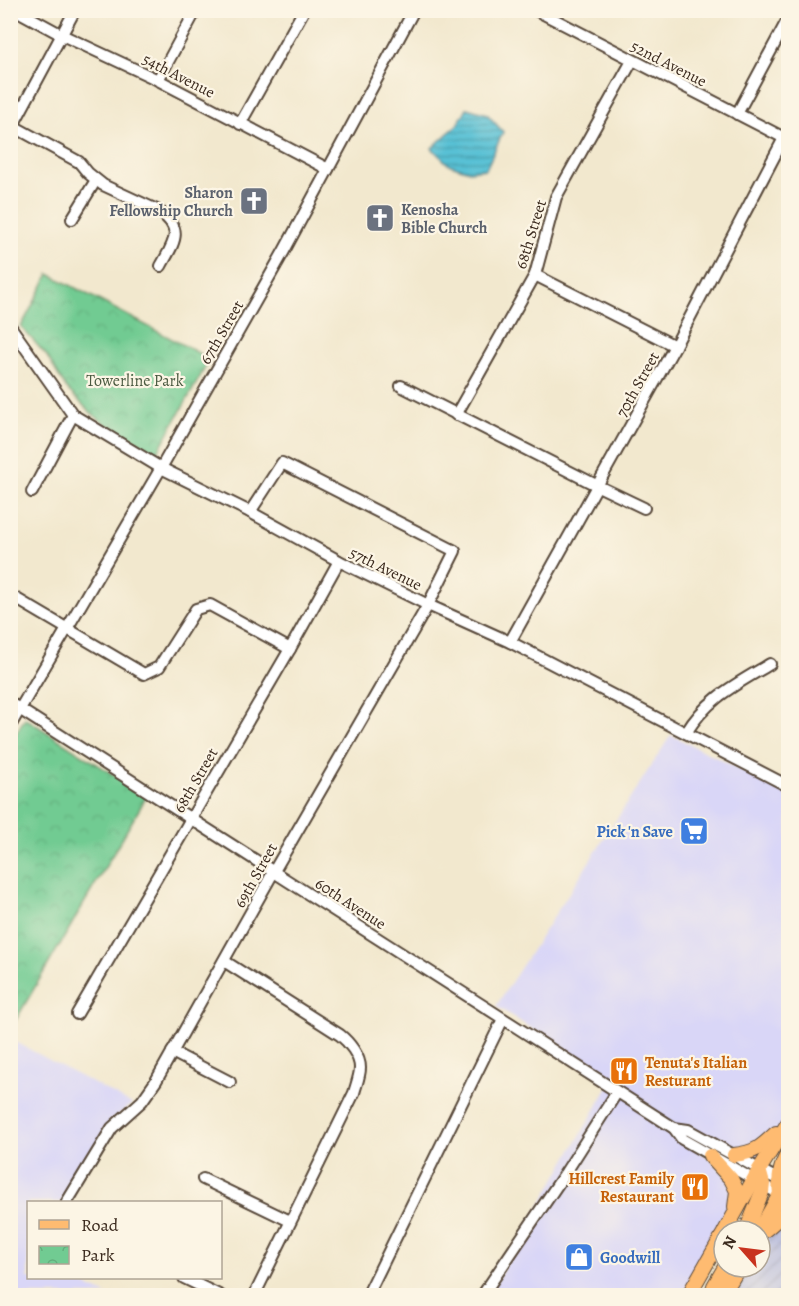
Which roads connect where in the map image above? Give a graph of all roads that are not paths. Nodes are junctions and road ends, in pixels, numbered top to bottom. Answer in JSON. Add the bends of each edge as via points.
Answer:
{"nodes":[{"id":1,"x":16,"y":10,"type":"edge"},
{"id":2,"x":75,"y":10,"type":"edge"},
{"id":3,"x":196,"y":10,"type":"edge"},
{"id":4,"x":304,"y":10,"type":"edge"},
{"id":5,"x":414,"y":10,"type":"edge"},
{"id":6,"x":536,"y":10,"type":"edge"},
{"id":7,"x":789,"y":20,"type":"edge"},
{"id":8,"x":62,"y":35,"type":"junction"},
{"id":9,"x":632,"y":61,"type":"junction"},
{"id":10,"x":158,"y":80,"type":"junction"},
{"id":11,"x":736,"y":114,"type":"junction"},
{"id":12,"x":240,"y":124,"type":"junction"},
{"id":13,"x":12,"y":128,"type":"edge"},
{"id":14,"x":786,"y":139,"type":"edge"},
{"id":15,"x":328,"y":169,"type":"junction"},
{"id":16,"x":96,"y":180,"type":"junction"},
{"id":17,"x":72,"y":219,"type":"dead end"},
{"id":18,"x":161,"y":266,"type":"dead end"},
{"id":19,"x":535,"y":275,"type":"junction"},
{"id":20,"x":10,"y":326,"type":"edge"},
{"id":21,"x":675,"y":346,"type":"junction"},
{"id":22,"x":400,"y":386,"type":"dead end"},
{"id":23,"x":73,"y":415,"type":"junction"},
{"id":24,"x":456,"y":415,"type":"junction"},
{"id":25,"x":161,"y":468,"type":"junction"},
{"id":26,"x":598,"y":486,"type":"junction"},
{"id":27,"x":32,"y":492,"type":"dead end"},
{"id":28,"x":644,"y":508,"type":"dead end"},
{"id":29,"x":250,"y":512,"type":"junction"},
{"id":30,"x":339,"y":561,"type":"junction"},
{"id":31,"x":10,"y":595,"type":"edge"},
{"id":32,"x":428,"y":605,"type":"junction"},
{"id":33,"x":68,"y":628,"type":"junction"},
{"id":34,"x":510,"y":642,"type":"junction"},
{"id":35,"x":290,"y":649,"type":"junction"},
{"id":36,"x":770,"y":664,"type":"dead end"},
{"id":37,"x":16,"y":706,"type":"edge"},
{"id":38,"x":10,"y":726,"type":"edge"},
{"id":39,"x":686,"y":733,"type":"junction"},
{"id":40,"x":789,"y":786,"type":"edge"},
{"id":41,"x":190,"y":819,"type":"junction"},
{"id":42,"x":274,"y":871,"type":"junction"},
{"id":43,"x":224,"y":962,"type":"junction"},
{"id":44,"x":77,"y":1014,"type":"dead end"},
{"id":45,"x":502,"y":1019,"type":"junction"},
{"id":46,"x":172,"y":1052,"type":"junction"},
{"id":47,"x":230,"y":1082,"type":"dead end"},
{"id":48,"x":617,"y":1092,"type":"junction"},
{"id":49,"x":789,"y":1122,"type":"edge"},
{"id":50,"x":674,"y":1128,"type":"junction"},
{"id":51,"x":789,"y":1153,"type":"edge"},
{"id":52,"x":734,"y":1155,"type":"junction"},
{"id":53,"x":710,"y":1156,"type":"junction"},
{"id":54,"x":759,"y":1178,"type":"junction"},
{"id":55,"x":203,"y":1179,"type":"dead end"},
{"id":56,"x":785,"y":1187,"type":"edge"},
{"id":57,"x":68,"y":1201,"type":"edge"},
{"id":58,"x":789,"y":1212,"type":"edge"},
{"id":59,"x":735,"y":1215,"type":"junction"},
{"id":60,"x":733,"y":1219,"type":"edge"},
{"id":61,"x":752,"y":1219,"type":"edge"},
{"id":62,"x":767,"y":1219,"type":"edge"},
{"id":63,"x":290,"y":1221,"type":"junction"},
{"id":64,"x":772,"y":1226,"type":"edge"},
{"id":65,"x":712,"y":1254,"type":"edge"},
{"id":66,"x":186,"y":1279,"type":"edge"},
{"id":67,"x":718,"y":1279,"type":"edge"},
{"id":68,"x":732,"y":1279,"type":"edge"},
{"id":69,"x":221,"y":1296,"type":"edge"},
{"id":70,"x":254,"y":1296,"type":"edge"},
{"id":71,"x":368,"y":1296,"type":"edge"},
{"id":72,"x":482,"y":1296,"type":"edge"},
{"id":73,"x":688,"y":1296,"type":"edge"},
{"id":74,"x":711,"y":1296,"type":"edge"},
{"id":75,"x":722,"y":1296,"type":"edge"}],
"edges":[{"from":1,"to":8,"type":"street","name":"54th Avenue"},
{"from":2,"to":8,"type":"street"},
{"from":3,"to":10,"type":"street"},
{"from":4,"to":12,"type":"street"},
{"from":5,"to":15,"type":"street","name":"67th Street"},
{"from":6,"to":9,"type":"street","name":"52nd Avenue"},
{"from":7,"to":11,"type":"street"},
{"from":8,"to":10,"type":"street","name":"54th Avenue"},
{"from":8,"to":13,"type":"street"},
{"from":9,"to":11,"type":"street","name":"52nd Avenue"},
{"from":9,"to":19,"type":"street","name":"68th Street","via":[[556,197]]},
{"from":10,"to":12,"type":"street","name":"54th Avenue"},
{"from":11,"to":14,"type":"street","name":"52nd Avenue"},
{"from":12,"to":15,"type":"street","name":"54th Avenue"},
{"from":13,"to":16,"type":"street","via":[[79,162]]},
{"from":14,"to":21,"type":"street","name":"70th Street"},
{"from":15,"to":25,"type":"street","name":"67th Street"},
{"from":16,"to":17,"type":"street"},
{"from":16,"to":18,"type":"street","via":[[159,211],[173,224],[175,237]]},
{"from":19,"to":21,"type":"street"},
{"from":19,"to":24,"type":"street","name":"68th Street"},
{"from":20,"to":23,"type":"street","name":"57th Avenue"},
{"from":21,"to":26,"type":"street","name":"70th Street"},
{"from":22,"to":24,"type":"street"},
{"from":23,"to":25,"type":"street","name":"57th Avenue"},
{"from":23,"to":27,"type":"street"},
{"from":24,"to":26,"type":"street"},
{"from":25,"to":29,"type":"street","name":"57th Avenue"},
{"from":25,"to":33,"type":"street","name":"67th Street"},
{"from":26,"to":28,"type":"street"},
{"from":26,"to":34,"type":"street","name":"70th Street"},
{"from":29,"to":30,"type":"street","name":"57th Avenue"},
{"from":29,"to":32,"type":"street","name":"69th Street","via":[[282,463],[455,551]]},
{"from":30,"to":32,"type":"street","name":"57th Avenue"},
{"from":30,"to":35,"type":"street","name":"68th Street"},
{"from":31,"to":33,"type":"street"},
{"from":32,"to":34,"type":"street","name":"57th Avenue"},
{"from":32,"to":42,"type":"street","name":"69th Street"},
{"from":33,"to":35,"type":"street","via":[[144,674],[159,667],[196,609],[210,605]]},
{"from":33,"to":37,"type":"street","name":"67th Street"},
{"from":34,"to":39,"type":"street","name":"57th Avenue"},
{"from":35,"to":41,"type":"street","name":"68th Street"},
{"from":36,"to":39,"type":"street","via":[[712,702]]},
{"from":37,"to":38,"type":"street","name":"67th Street"},
{"from":37,"to":41,"type":"street","name":"60th Avenue"},
{"from":39,"to":40,"type":"street","name":"57th Avenue"},
{"from":41,"to":42,"type":"street","name":"60th Avenue"},
{"from":41,"to":44,"type":"street","name":"68th Street"},
{"from":42,"to":43,"type":"street","name":"69th Street"},
{"from":42,"to":45,"type":"street","name":"60th Avenue"},
{"from":43,"to":46,"type":"street","name":"69th Street"},
{"from":43,"to":63,"type":"street","via":[[340,1035],[358,1059],[360,1068],[354,1093]]},
{"from":45,"to":48,"type":"street","name":"60th Avenue"},
{"from":45,"to":71,"type":"street"},
{"from":46,"to":47,"type":"street"},
{"from":46,"to":57,"type":"street","name":"69th Street","via":[[142,1101],[112,1128]]},
{"from":48,"to":50,"type":"street","name":"60th Avenue"},
{"from":48,"to":72,"type":"street"},
{"from":49,"to":52,"type":"main road","via":[[760,1148]]},
{"from":49,"to":54,"type":"main road"},
{"from":50,"to":52,"type":"street","name":"60th Avenue","via":[[688,1130]]},
{"from":50,"to":53,"type":"street","name":"60th Avenue","via":[[682,1139]]},
{"from":51,"to":56,"type":"main road","via":[[780,1171]]},
{"from":52,"to":54,"type":"street","name":"60th Avenue"},
{"from":53,"to":54,"type":"street","name":"60th Avenue"},
{"from":53,"to":59,"type":"main road","via":[[737,1191]]},
{"from":54,"to":56,"type":"street","name":"60th Avenue"},
{"from":54,"to":59,"type":"main road"},
{"from":54,"to":61,"type":"main road","via":[[759,1203]]},
{"from":55,"to":63,"type":"street"},
{"from":56,"to":62,"type":"main road"},
{"from":58,"to":64,"type":"main road"},
{"from":59,"to":60,"type":"main road"},
{"from":63,"to":70,"type":"street"},
{"from":65,"to":73,"type":"main road"},
{"from":66,"to":69,"type":"street"},
{"from":67,"to":74,"type":"main road"},
{"from":68,"to":75,"type":"main road"}]}
